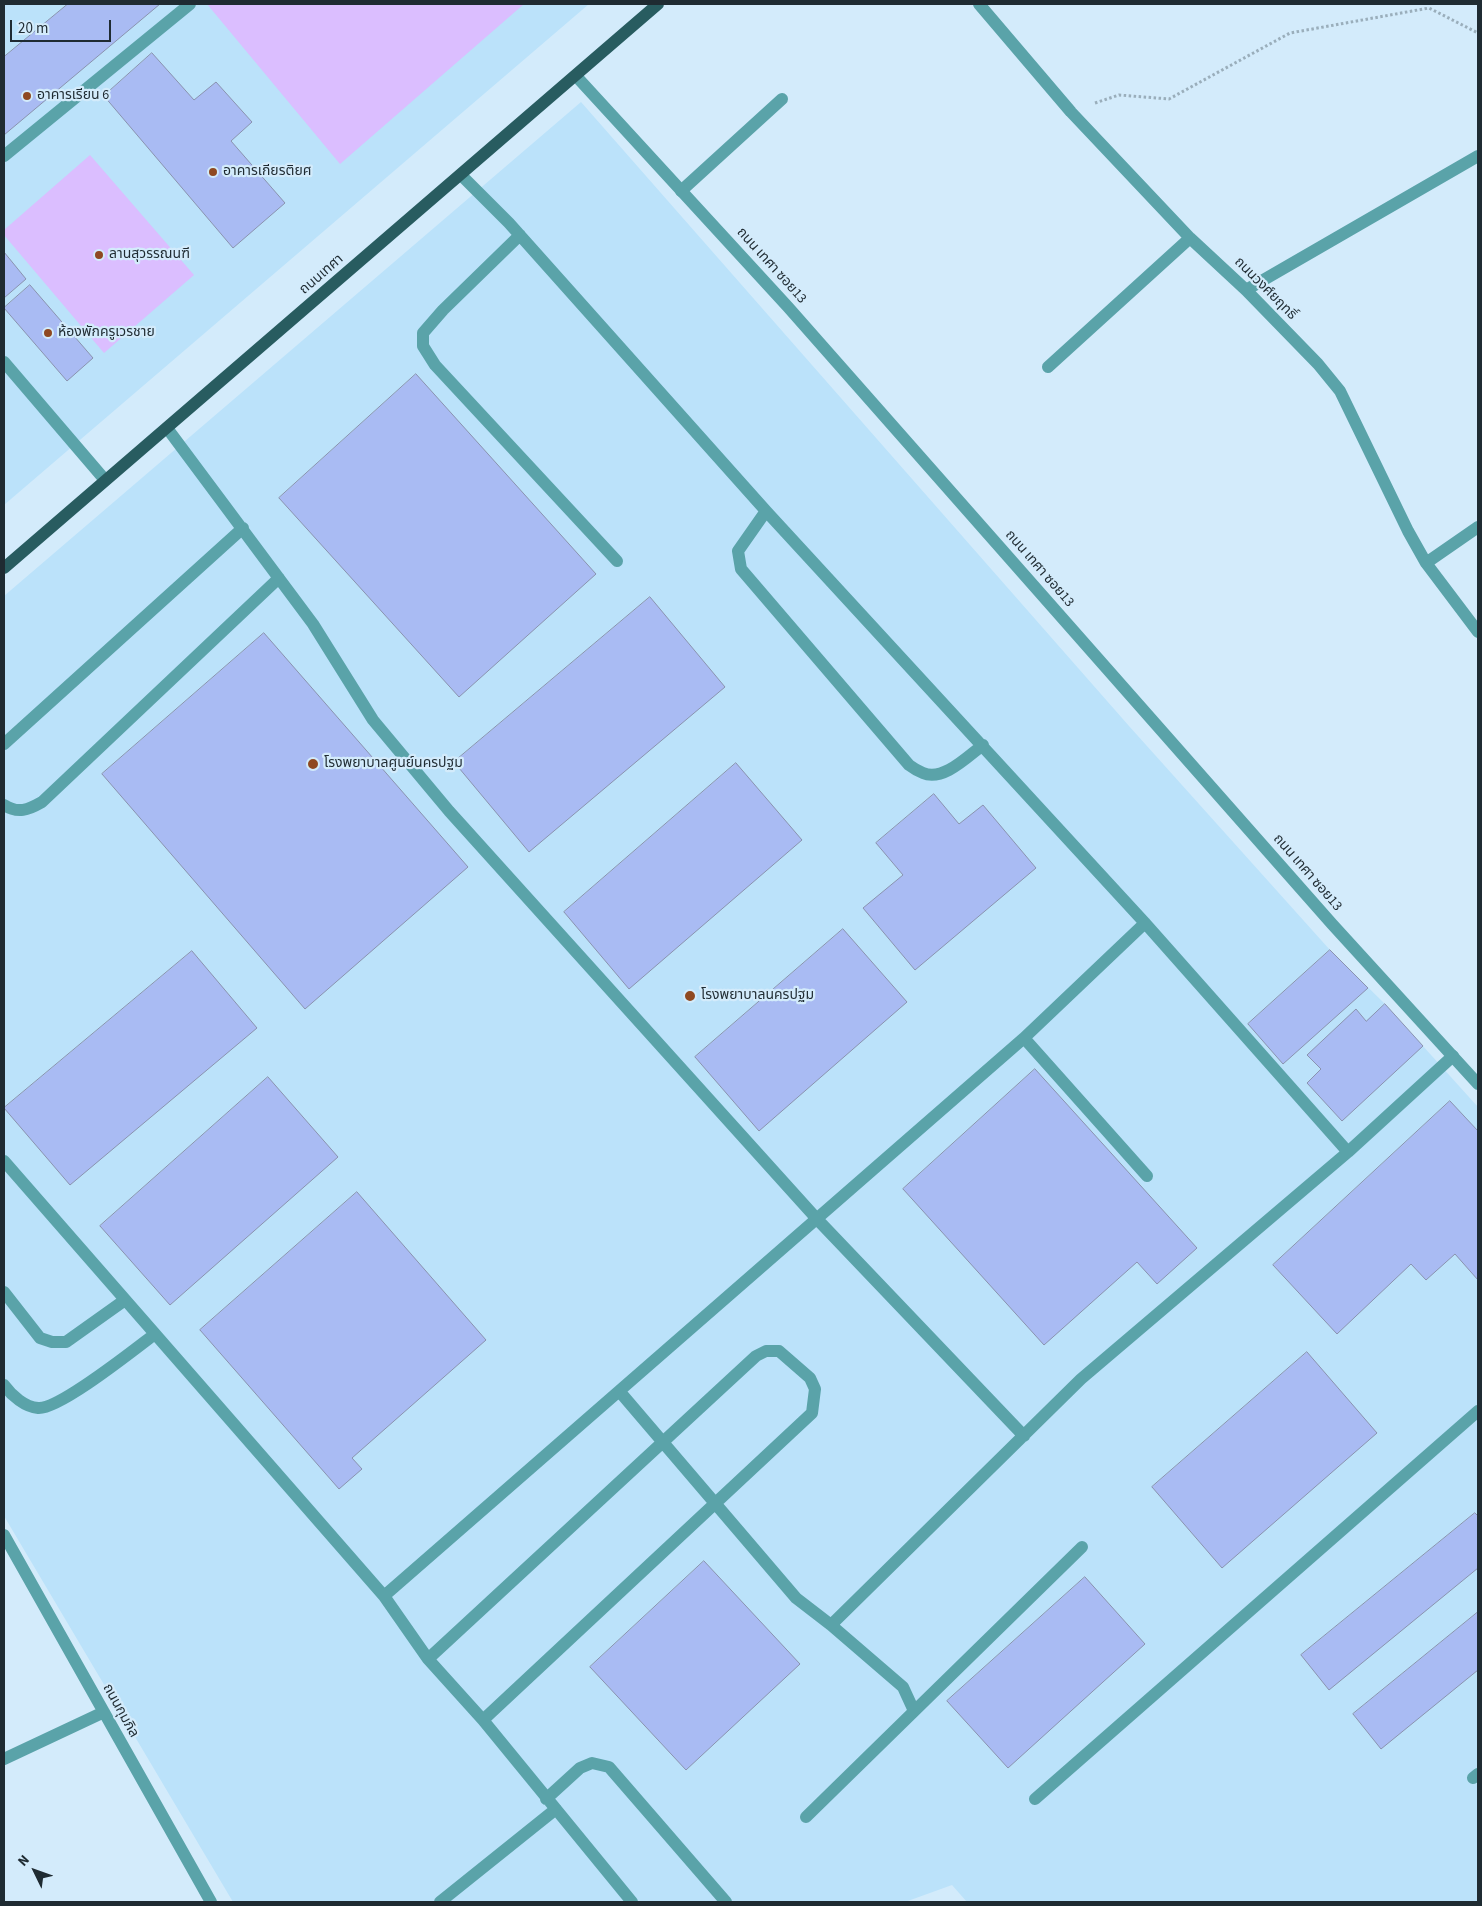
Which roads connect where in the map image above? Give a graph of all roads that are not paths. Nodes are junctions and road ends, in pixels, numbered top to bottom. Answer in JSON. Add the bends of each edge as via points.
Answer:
{"nodes":[{"id":1,"x":190,"y":4,"type":"edge"},
{"id":2,"x":658,"y":4,"type":"edge"},
{"id":3,"x":979,"y":4,"type":"edge"},
{"id":4,"x":576,"y":76,"type":"junction"},
{"id":5,"x":782,"y":99,"type":"dead end"},
{"id":6,"x":4,"y":156,"type":"edge"},
{"id":7,"x":1478,"y":156,"type":"edge"},
{"id":8,"x":462,"y":176,"type":"junction"},
{"id":9,"x":681,"y":191,"type":"junction"},
{"id":10,"x":520,"y":235,"type":"junction"},
{"id":11,"x":1190,"y":238,"type":"junction"},
{"id":12,"x":1246,"y":290,"type":"junction"},
{"id":13,"x":4,"y":362,"type":"edge"},
{"id":14,"x":1048,"y":367,"type":"dead end"},
{"id":15,"x":167,"y":428,"type":"junction"},
{"id":16,"x":105,"y":480,"type":"junction"},
{"id":17,"x":766,"y":511,"type":"junction"},
{"id":18,"x":1478,"y":527,"type":"edge"},
{"id":19,"x":243,"y":528,"type":"junction"},
{"id":20,"x":617,"y":561,"type":"dead end"},
{"id":21,"x":1426,"y":562,"type":"junction"},
{"id":22,"x":4,"y":568,"type":"edge"},
{"id":23,"x":279,"y":578,"type":"junction"},
{"id":24,"x":1478,"y":632,"type":"edge"},
{"id":25,"x":4,"y":744,"type":"edge"},
{"id":26,"x":982,"y":745,"type":"junction"},
{"id":27,"x":4,"y":805,"type":"edge"},
{"id":28,"x":1145,"y":923,"type":"junction"},
{"id":29,"x":1024,"y":1038,"type":"junction"},
{"id":30,"x":1453,"y":1056,"type":"junction"},
{"id":31,"x":1478,"y":1084,"type":"edge"},
{"id":32,"x":1348,"y":1152,"type":"junction"},
{"id":33,"x":5,"y":1166,"type":"edge"},
{"id":34,"x":1147,"y":1176,"type":"dead end"},
{"id":35,"x":816,"y":1218,"type":"junction"},
{"id":36,"x":4,"y":1292,"type":"edge"},
{"id":37,"x":126,"y":1300,"type":"junction"},
{"id":38,"x":155,"y":1334,"type":"junction"},
{"id":39,"x":4,"y":1386,"type":"edge"},
{"id":40,"x":620,"y":1392,"type":"junction"},
{"id":41,"x":1478,"y":1411,"type":"edge"},
{"id":42,"x":1024,"y":1436,"type":"junction"},
{"id":43,"x":661,"y":1443,"type":"junction"},
{"id":44,"x":713,"y":1503,"type":"junction"},
{"id":45,"x":4,"y":1535,"type":"edge"},
{"id":46,"x":1082,"y":1547,"type":"dead end"},
{"id":47,"x":16,"y":1554,"type":"junction"},
{"id":48,"x":4,"y":1559,"type":"edge"},
{"id":49,"x":384,"y":1596,"type":"junction"},
{"id":50,"x":831,"y":1625,"type":"junction"},
{"id":51,"x":428,"y":1659,"type":"junction"},
{"id":52,"x":914,"y":1711,"type":"junction"},
{"id":53,"x":104,"y":1712,"type":"junction"},
{"id":54,"x":483,"y":1720,"type":"junction"},
{"id":55,"x":4,"y":1759,"type":"edge"},
{"id":56,"x":546,"y":1799,"type":"junction"},
{"id":57,"x":1035,"y":1800,"type":"dead end"},
{"id":58,"x":556,"y":1809,"type":"junction"},
{"id":59,"x":806,"y":1817,"type":"dead end"},
{"id":60,"x":211,"y":1902,"type":"edge"},
{"id":61,"x":440,"y":1902,"type":"edge"},
{"id":62,"x":632,"y":1902,"type":"edge"},
{"id":63,"x":726,"y":1902,"type":"edge"}],
"edges":[{"from":1,"to":6,"type":"street"},
{"from":2,"to":4,"type":"main road","name":"ถนนเทศา"},
{"from":3,"to":11,"type":"street","name":"ถนนวงศ์ยฤทธิ์","via":[[1071,112]]},
{"from":4,"to":8,"type":"main road","name":"ถนนเทศา"},
{"from":4,"to":9,"type":"street","name":"ถนน เทศา ซอย13"},
{"from":5,"to":9,"type":"street"},
{"from":7,"to":12,"type":"street"},
{"from":8,"to":10,"type":"street"},
{"from":8,"to":15,"type":"main road","name":"ถนนเทศา"},
{"from":9,"to":30,"type":"street","name":"ถนน เทศา ซอย13","via":[[788,307],[1332,924]]},
{"from":10,"to":17,"type":"street"},
{"from":10,"to":20,"type":"street","via":[[443,310],[423,333],[423,346],[435,365]]},
{"from":11,"to":12,"type":"street","name":"ถนนวงศ์ยฤทธิ์"},
{"from":11,"to":14,"type":"street"},
{"from":12,"to":21,"type":"street","name":"ถนนวงศ์ยฤทธิ์","via":[[1340,391]]},
{"from":13,"to":16,"type":"street"},
{"from":15,"to":16,"type":"main road","name":"ถนนเทศา"},
{"from":15,"to":19,"type":"street"},
{"from":16,"to":22,"type":"main road","name":"ถนนเทศา"},
{"from":17,"to":26,"type":"street"},
{"from":17,"to":26,"type":"street","via":[[738,551],[741,569],[909,765],[924,774],[936,775]]},
{"from":18,"to":21,"type":"street"},
{"from":19,"to":23,"type":"street"},
{"from":19,"to":25,"type":"street"},
{"from":21,"to":24,"type":"street","name":"ถนนวงศ์ยฤทธิ์"},
{"from":23,"to":27,"type":"street","via":[[42,802],[27,810],[12,811]]},
{"from":23,"to":35,"type":"street","via":[[313,624],[373,720],[392,743]]},
{"from":26,"to":28,"type":"street"},
{"from":28,"to":29,"type":"street"},
{"from":28,"to":32,"type":"street"},
{"from":29,"to":34,"type":"street"},
{"from":29,"to":35,"type":"street"},
{"from":30,"to":31,"type":"street","name":"ถนน เทศา ซอย13"},
{"from":30,"to":32,"type":"street"},
{"from":32,"to":42,"type":"street","via":[[1081,1379]]},
{"from":33,"to":37,"type":"street"},
{"from":35,"to":40,"type":"street"},
{"from":35,"to":42,"type":"street"},
{"from":36,"to":37,"type":"street","via":[[40,1338],[52,1342],[66,1342]]},
{"from":37,"to":38,"type":"street"},
{"from":38,"to":39,"type":"street","via":[[60,1402],[39,1409],[22,1403]]},
{"from":38,"to":49,"type":"street"},
{"from":40,"to":43,"type":"street"},
{"from":40,"to":49,"type":"street"},
{"from":41,"to":57,"type":"street"},
{"from":42,"to":50,"type":"street"},
{"from":43,"to":44,"type":"street"},
{"from":43,"to":44,"type":"street","via":[[756,1356],[766,1351],[780,1352],[810,1378],[815,1389],[812,1413]]},
{"from":43,"to":51,"type":"street"},
{"from":44,"to":50,"type":"street","via":[[796,1598]]},
{"from":44,"to":54,"type":"street"},
{"from":45,"to":47,"type":"street","name":"ถนนกุมภิล"},
{"from":46,"to":52,"type":"street"},
{"from":47,"to":48,"type":"street"},
{"from":47,"to":53,"type":"street","name":"ถนนกุมภิล"},
{"from":49,"to":51,"type":"street"},
{"from":50,"to":52,"type":"street","via":[[903,1687]]},
{"from":51,"to":54,"type":"street"},
{"from":52,"to":59,"type":"street"},
{"from":53,"to":55,"type":"street"},
{"from":53,"to":60,"type":"street","name":"ถนนกุมภิล"},
{"from":54,"to":56,"type":"street"},
{"from":56,"to":58,"type":"street"},
{"from":56,"to":63,"type":"street","via":[[580,1768],[592,1763],[609,1767]]},
{"from":58,"to":61,"type":"street"},
{"from":58,"to":62,"type":"street"}]}
